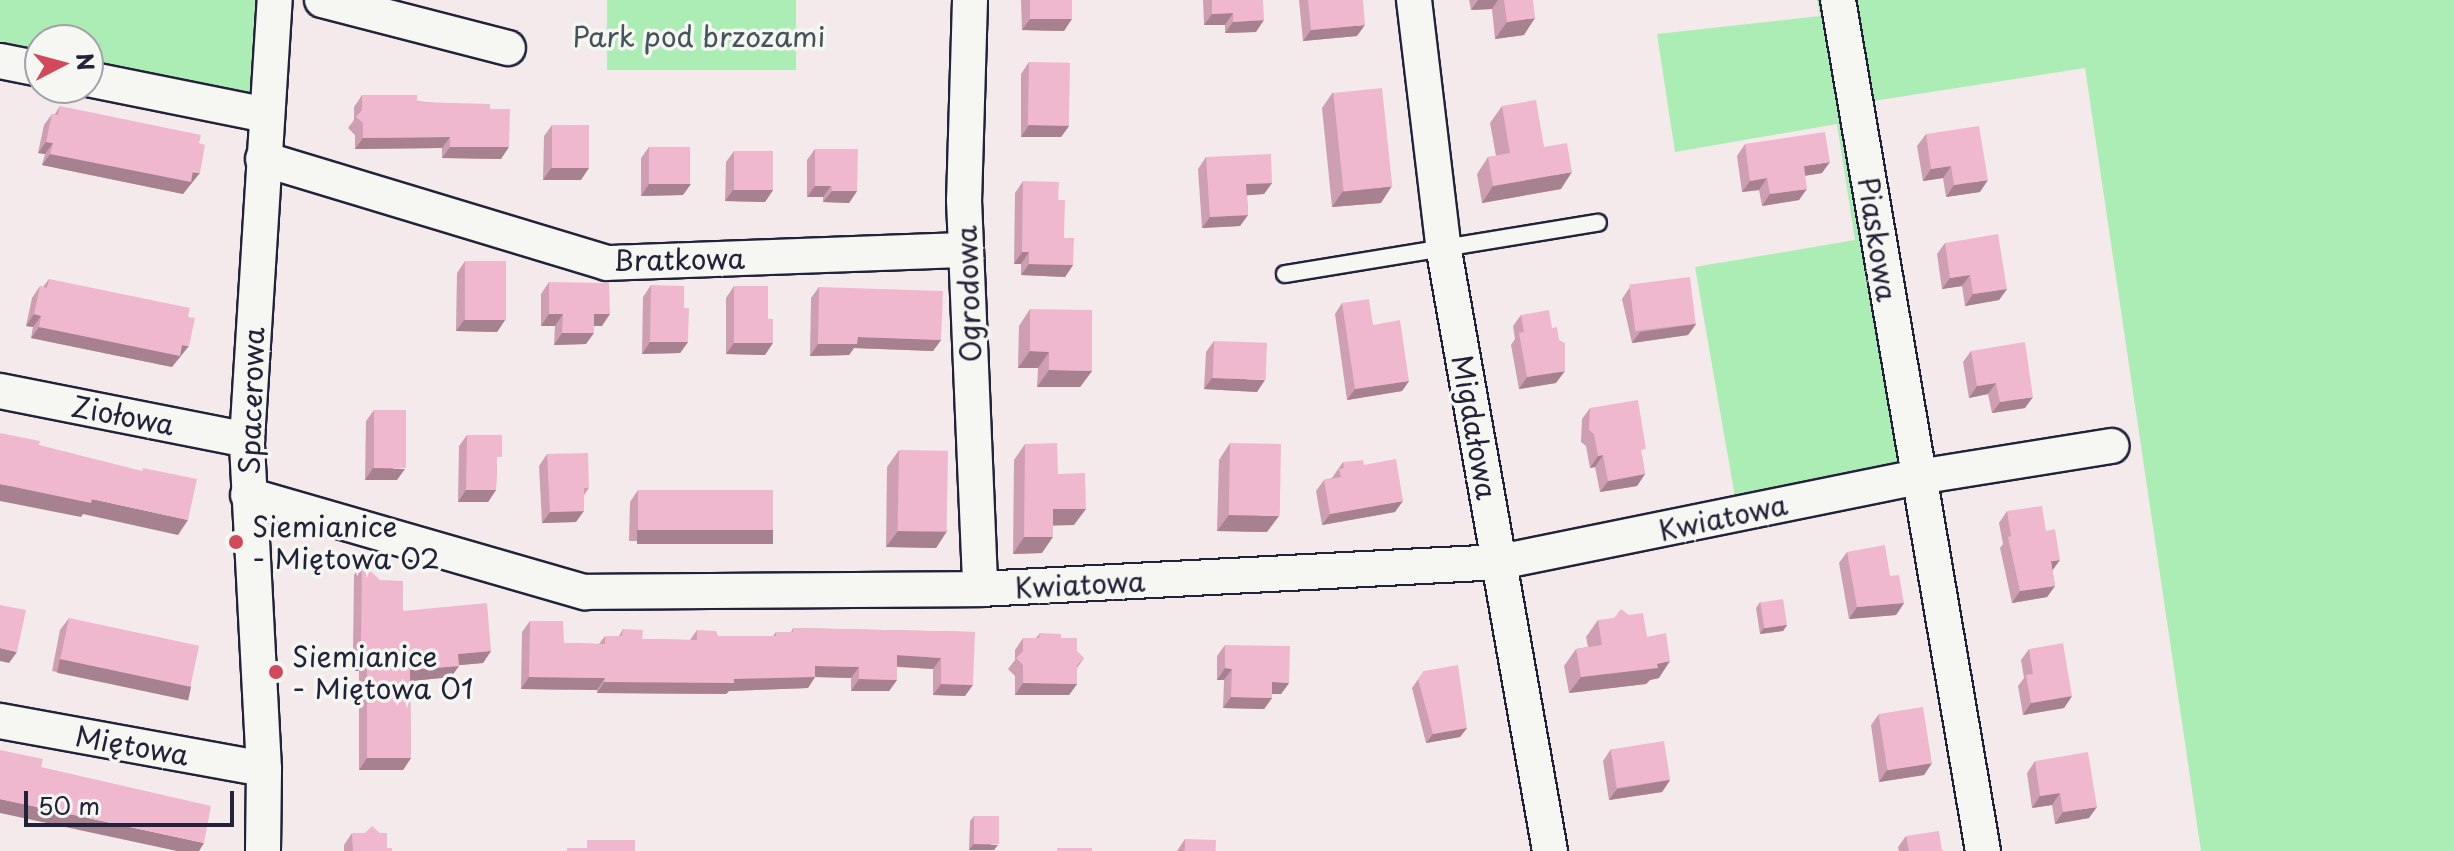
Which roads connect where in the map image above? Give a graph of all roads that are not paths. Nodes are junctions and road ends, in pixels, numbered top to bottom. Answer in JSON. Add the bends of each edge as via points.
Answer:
{"nodes":[{"id":1,"x":275,"y":0,"type":"edge"},
{"id":2,"x":322,"y":0,"type":"edge"},
{"id":3,"x":970,"y":0,"type":"edge"},
{"id":4,"x":1414,"y":0,"type":"edge"},
{"id":5,"x":1838,"y":0,"type":"edge"},
{"id":6,"x":508,"y":48,"type":"dead end"},
{"id":7,"x":0,"y":61,"type":"edge"},
{"id":8,"x":24,"y":66,"type":"edge"},
{"id":9,"x":104,"y":82,"type":"edge"},
{"id":10,"x":266,"y":115,"type":"junction"},
{"id":11,"x":263,"y":159,"type":"junction"},
{"id":12,"x":1598,"y":223,"type":"dead end"},
{"id":13,"x":1443,"y":248,"type":"junction"},
{"id":14,"x":966,"y":250,"type":"junction"},
{"id":15,"x":1285,"y":274,"type":"dead end"},
{"id":16,"x":0,"y":391,"type":"edge"},
{"id":17,"x":247,"y":440,"type":"junction"},
{"id":18,"x":2112,"y":446,"type":"dead end"},
{"id":19,"x":1918,"y":477,"type":"junction"},
{"id":20,"x":248,"y":495,"type":"junction"},
{"id":21,"x":1500,"y":562,"type":"junction"},
{"id":22,"x":980,"y":589,"type":"junction"},
{"id":23,"x":0,"y":721,"type":"edge"},
{"id":24,"x":264,"y":769,"type":"junction"},
{"id":25,"x":263,"y":851,"type":"edge"},
{"id":26,"x":1550,"y":851,"type":"edge"},
{"id":27,"x":1983,"y":851,"type":"edge"}],
"edges":[{"from":1,"to":10,"type":"street","name":"Spacerowa"},
{"from":2,"to":6,"type":"street"},
{"from":3,"to":14,"type":"street","name":"Ogrodowa"},
{"from":4,"to":13,"type":"street","name":"Migdałowa"},
{"from":5,"to":19,"type":"street","name":"Piaskowa"},
{"from":7,"to":8,"type":"street"},
{"from":9,"to":10,"type":"street"},
{"from":10,"to":11,"type":"street","name":"Spacerowa"},
{"from":11,"to":14,"type":"street","name":"Bratkowa","via":[[607,263]]},
{"from":11,"to":17,"type":"street","name":"Spacerowa"},
{"from":12,"to":13,"type":"lane"},
{"from":13,"to":15,"type":"lane"},
{"from":13,"to":21,"type":"street","name":"Migdałowa"},
{"from":14,"to":22,"type":"street","name":"Ogrodowa"},
{"from":16,"to":17,"type":"street","name":"Ziołowa"},
{"from":17,"to":20,"type":"street","name":"Spacerowa"},
{"from":18,"to":19,"type":"street"},
{"from":19,"to":21,"type":"street","name":"Kwiatowa"},
{"from":19,"to":27,"type":"street","name":"Piaskowa"},
{"from":20,"to":22,"type":"street","name":"Kwiatowa","via":[[585,592]]},
{"from":20,"to":24,"type":"street","name":"Spacerowa"},
{"from":21,"to":22,"type":"street","name":"Kwiatowa"},
{"from":21,"to":26,"type":"street","name":"Migdałowa"},
{"from":23,"to":24,"type":"street","name":"Miętowa"},
{"from":24,"to":25,"type":"street","name":"Spacerowa"}]}
